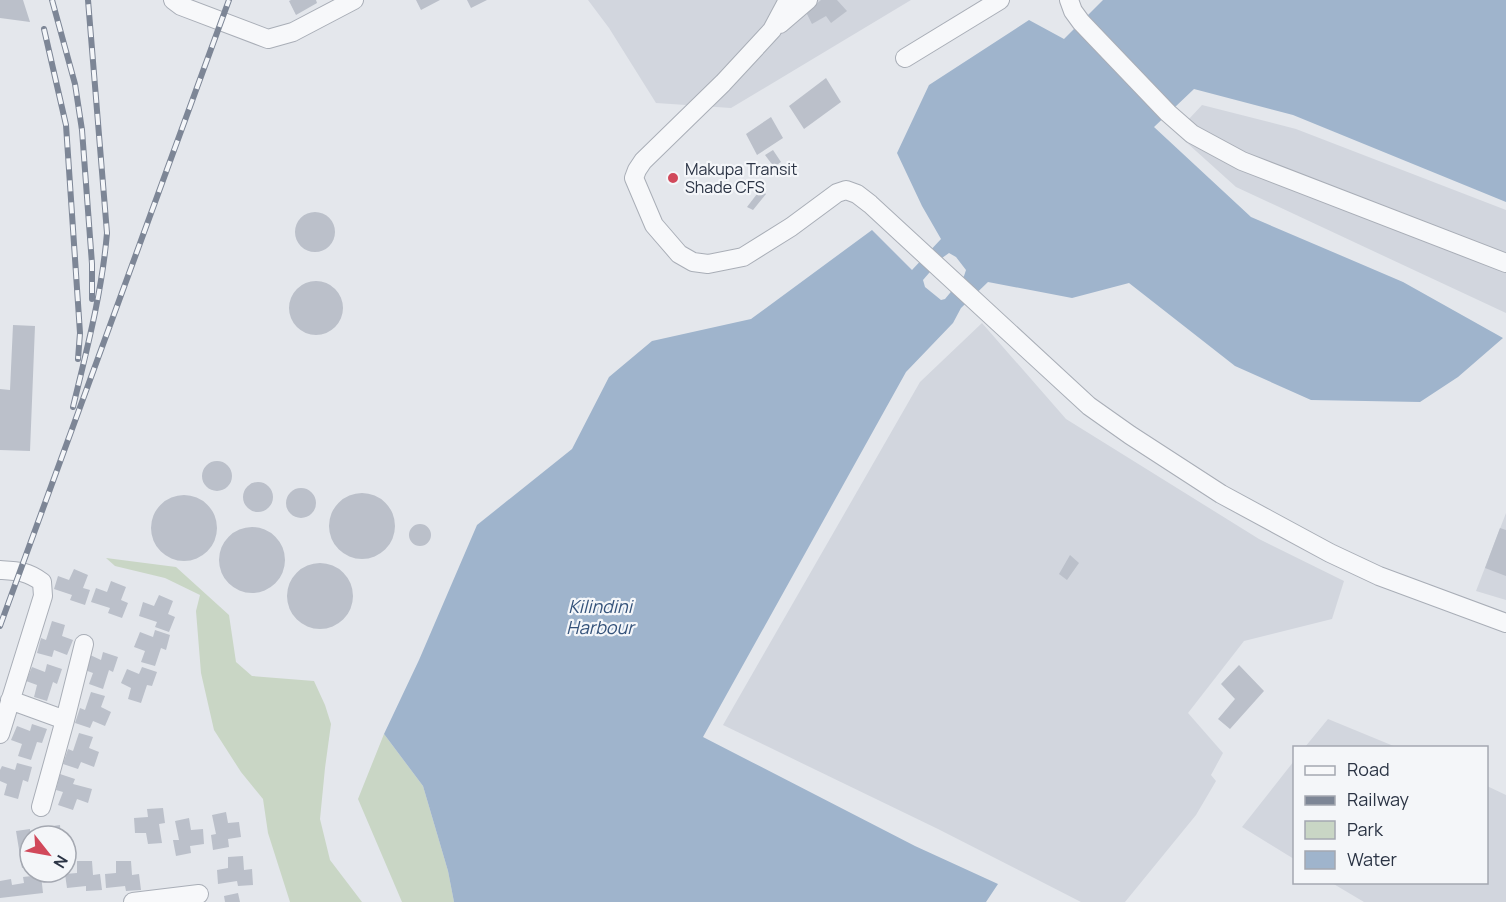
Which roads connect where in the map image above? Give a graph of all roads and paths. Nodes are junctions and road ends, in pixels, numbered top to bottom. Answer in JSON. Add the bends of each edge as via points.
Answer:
{"nodes":[{"id":1,"x":173,"y":0,"type":"edge"},
{"id":2,"x":354,"y":0,"type":"edge"},
{"id":3,"x":788,"y":0,"type":"edge"},
{"id":4,"x":808,"y":0,"type":"edge"},
{"id":5,"x":1000,"y":0,"type":"edge"},
{"id":6,"x":1069,"y":0,"type":"edge"},
{"id":7,"x":772,"y":30,"type":"junction"},
{"id":8,"x":904,"y":58,"type":"dead end"},
{"id":9,"x":1506,"y":263,"type":"edge"},
{"id":10,"x":0,"y":570,"type":"edge"},
{"id":11,"x":1506,"y":623,"type":"edge"},
{"id":12,"x":84,"y":644,"type":"dead end"},
{"id":13,"x":10,"y":700,"type":"junction"},
{"id":14,"x":65,"y":720,"type":"junction"},
{"id":15,"x":0,"y":734,"type":"edge"},
{"id":16,"x":41,"y":807,"type":"dead end"},
{"id":17,"x":199,"y":894,"type":"dead end"},
{"id":18,"x":133,"y":902,"type":"edge"}],
"edges":[{"from":1,"to":2,"type":"street","via":[[268,39],[293,32]]},
{"from":3,"to":7,"type":"street"},
{"from":4,"to":7,"type":"street"},
{"from":5,"to":8,"type":"street"},
{"from":6,"to":9,"type":"street","via":[[1081,22],[1192,134],[1242,161]]},
{"from":7,"to":11,"type":"street","via":[[637,170],[634,178],[654,225],[679,254],[708,264],[742,257],[837,193],[846,190],[856,194],[1089,406],[1130,435],[1221,494],[1330,553],[1379,576]]},
{"from":10,"to":13,"type":"street","via":[[21,571],[42,582],[43,596]]},
{"from":12,"to":14,"type":"street"},
{"from":13,"to":14,"type":"street"},
{"from":13,"to":15,"type":"street"},
{"from":14,"to":16,"type":"street"},
{"from":17,"to":18,"type":"street"}]}
